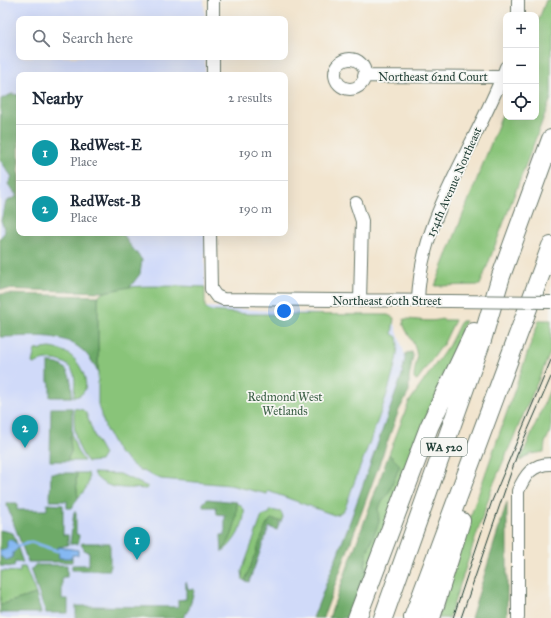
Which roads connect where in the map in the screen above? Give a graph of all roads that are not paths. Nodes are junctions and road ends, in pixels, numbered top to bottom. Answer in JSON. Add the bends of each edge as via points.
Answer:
{"nodes":[{"id":1,"x":213,"y":0,"type":"edge"},
{"id":2,"x":518,"y":0,"type":"edge"},
{"id":3,"x":518,"y":12,"type":"edge"},
{"id":4,"x":213,"y":16,"type":"edge"},
{"id":5,"x":213,"y":60,"type":"edge"},
{"id":6,"x":213,"y":72,"type":"edge"},
{"id":7,"x":503,"y":72,"type":"edge"},
{"id":8,"x":503,"y":74,"type":"edge"},
{"id":9,"x":364,"y":76,"type":"dead end"},
{"id":10,"x":551,"y":139,"type":"edge"},
{"id":11,"x":356,"y":204,"type":"dead end"},
{"id":12,"x":210,"y":236,"type":"edge"},
{"id":13,"x":551,"y":246,"type":"edge"},
{"id":14,"x":501,"y":276,"type":"junction"},
{"id":15,"x":360,"y":301,"type":"junction"},
{"id":16,"x":418,"y":301,"type":"junction"},
{"id":17,"x":551,"y":302,"type":"edge"},
{"id":18,"x":523,"y":324,"type":"junction"},
{"id":19,"x":551,"y":464,"type":"edge"},
{"id":20,"x":357,"y":618,"type":"edge"},
{"id":21,"x":383,"y":618,"type":"edge"},
{"id":22,"x":413,"y":618,"type":"edge"},
{"id":23,"x":431,"y":618,"type":"edge"},
{"id":24,"x":518,"y":618,"type":"edge"}],
"edges":[{"from":1,"to":4,"type":"street"},
{"from":2,"to":3,"type":"street"},
{"from":5,"to":6,"type":"street"},
{"from":7,"to":9,"type":"street","name":"Northeast 62nd Court"},
{"from":8,"to":16,"type":"street","name":"154th Avenue Northeast","via":[[431,229],[418,279]]},
{"from":10,"to":14,"type":"highway","number":"WA 520"},
{"from":11,"to":15,"type":"street","via":[[362,221]]},
{"from":12,"to":15,"type":"street","name":"Northeast 60th Street","via":[[211,289],[216,296],[223,299]]},
{"from":13,"to":18,"type":"highway","number":"WA 520"},
{"from":14,"to":20,"type":"highway","via":[[429,427]]},
{"from":14,"to":21,"type":"highway","number":"WA 520","via":[[482,340]]},
{"from":15,"to":16,"type":"street","name":"Northeast 60th Street"},
{"from":16,"to":17,"type":"street","name":"Northeast 60th Street","bridge":true},
{"from":18,"to":22,"type":"highway","number":"WA 520"},
{"from":18,"to":23,"type":"highway"},
{"from":19,"to":24,"type":"street","via":[[533,467],[525,476],[518,491]]}]}
